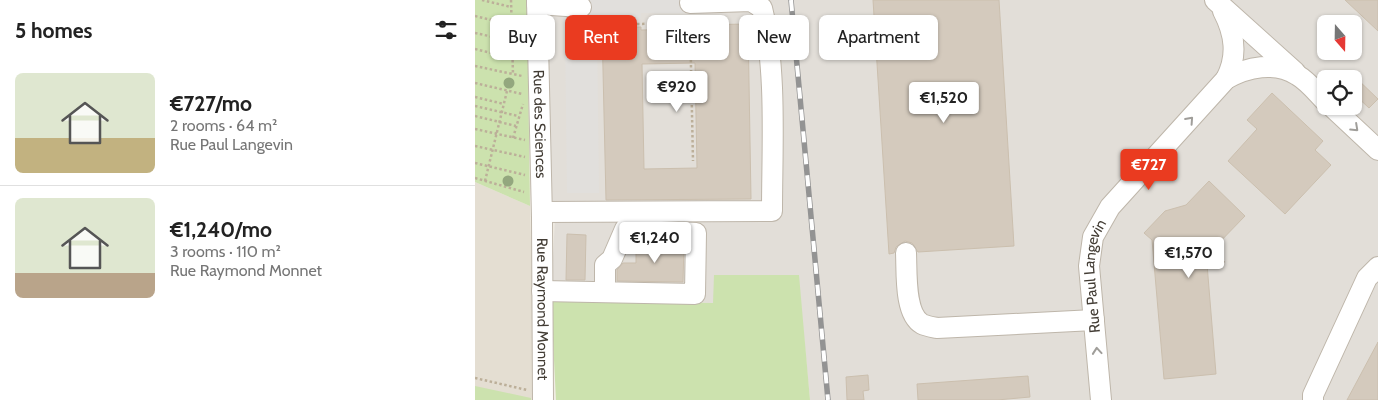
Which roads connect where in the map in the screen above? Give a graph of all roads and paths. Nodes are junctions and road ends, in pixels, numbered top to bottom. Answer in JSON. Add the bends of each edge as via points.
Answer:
{"nodes":[{"id":1,"x":482,"y":0,"type":"edge"},
{"id":2,"x":511,"y":0,"type":"edge"},
{"id":3,"x":537,"y":2,"type":"edge"},
{"id":4,"x":1218,"y":2,"type":"edge"},
{"id":5,"x":690,"y":3,"type":"joint"},
{"id":6,"x":511,"y":7,"type":"junction"},
{"id":7,"x":575,"y":10,"type":"edge"},
{"id":8,"x":511,"y":15,"type":"edge"},
{"id":9,"x":690,"y":15,"type":"edge"},
{"id":10,"x":475,"y":16,"type":"edge"},
{"id":11,"x":647,"y":19,"type":"edge"},
{"id":12,"x":490,"y":20,"type":"edge"},
{"id":13,"x":475,"y":33,"type":"edge"},
{"id":14,"x":490,"y":36,"type":"edge"},
{"id":15,"x":475,"y":49,"type":"edge"},
{"id":16,"x":490,"y":53,"type":"edge"},
{"id":17,"x":513,"y":60,"type":"edge"},
{"id":18,"x":691,"y":60,"type":"edge"},
{"id":19,"x":475,"y":66,"type":"edge"},
{"id":20,"x":513,"y":75,"type":"junction"},
{"id":21,"x":1299,"y":75,"type":"junction"},
{"id":22,"x":1226,"y":79,"type":"junction"},
{"id":23,"x":531,"y":81,"type":"junction"},
{"id":24,"x":475,"y":83,"type":"edge"},
{"id":25,"x":507,"y":91,"type":"junction"},
{"id":26,"x":1317,"y":93,"type":"edge"},
{"id":27,"x":524,"y":95,"type":"junction"},
{"id":28,"x":475,"y":97,"type":"edge"},
{"id":29,"x":504,"y":104,"type":"junction"},
{"id":30,"x":475,"y":106,"type":"edge"},
{"id":31,"x":502,"y":112,"type":"junction"},
{"id":32,"x":1341,"y":115,"type":"edge"},
{"id":33,"x":475,"y":116,"type":"edge"},
{"id":34,"x":518,"y":116,"type":"junction"},
{"id":35,"x":500,"y":122,"type":"junction"},
{"id":36,"x":516,"y":126,"type":"junction"},
{"id":37,"x":475,"y":129,"type":"edge"},
{"id":38,"x":497,"y":134,"type":"junction"},
{"id":39,"x":513,"y":138,"type":"junction"},
{"id":40,"x":526,"y":140,"type":"dead end"},
{"id":41,"x":475,"y":146,"type":"edge"},
{"id":42,"x":493,"y":150,"type":"junction"},
{"id":43,"x":1378,"y":150,"type":"edge"},
{"id":44,"x":525,"y":157,"type":"dead end"},
{"id":45,"x":693,"y":162,"type":"dead end"},
{"id":46,"x":475,"y":163,"type":"edge"},
{"id":47,"x":489,"y":166,"type":"junction"},
{"id":48,"x":526,"y":175,"type":"dead end"},
{"id":49,"x":475,"y":178,"type":"edge"},
{"id":50,"x":485,"y":181,"type":"junction"},
{"id":51,"x":527,"y":193,"type":"dead end"},
{"id":52,"x":542,"y":215,"type":"junction"},
{"id":53,"x":906,"y":253,"type":"dead end"},
{"id":54,"x":1378,"y":267,"type":"edge"},
{"id":55,"x":543,"y":291,"type":"junction"},
{"id":56,"x":605,"y":292,"type":"junction"},
{"id":57,"x":1094,"y":320,"type":"junction"},
{"id":58,"x":475,"y":378,"type":"edge"},
{"id":59,"x":543,"y":397,"type":"edge"},
{"id":60,"x":1101,"y":400,"type":"edge"},
{"id":61,"x":1313,"y":400,"type":"edge"}],
"edges":[{"from":1,"to":6,"type":"path"},
{"from":2,"to":6,"type":"path"},
{"from":3,"to":7,"type":"street"},
{"from":3,"to":23,"type":"street","name":"Rue des Sciences"},
{"from":4,"to":21,"type":"street","name":"Rue Paul Langevin"},
{"from":4,"to":22,"type":"street","name":"Rue Paul Langevin","via":[[1229,23],[1234,47],[1232,68]]},
{"from":5,"to":9,"type":"path"},
{"from":5,"to":52,"type":"street","via":[[751,1],[762,8],[771,100],[772,211]]},
{"from":6,"to":8,"type":"path"},
{"from":7,"to":11,"type":"path"},
{"from":10,"to":12,"type":"path"},
{"from":13,"to":14,"type":"path"},
{"from":15,"to":16,"type":"path"},
{"from":17,"to":20,"type":"path"},
{"from":18,"to":45,"type":"path"},
{"from":19,"to":20,"type":"path"},
{"from":20,"to":23,"type":"path"},
{"from":21,"to":22,"type":"street","name":"Rue Paul Langevin","via":[[1263,68],[1239,72]]},
{"from":21,"to":26,"type":"street","name":"Rue Paul Langevin"},
{"from":57,"to":22,"type":"street","name":"Rue Paul Langevin","one_way":true,"via":[[1089,253],[1100,223]]},
{"from":23,"to":27,"type":"path"},
{"from":23,"to":52,"type":"street","name":"Rue des Sciences"},
{"from":24,"to":25,"type":"path"},
{"from":25,"to":27,"type":"path"},
{"from":25,"to":29,"type":"path"},
{"from":27,"to":34,"type":"path"},
{"from":28,"to":29,"type":"path"},
{"from":29,"to":31,"type":"path"},
{"from":30,"to":31,"type":"path"},
{"from":31,"to":34,"type":"path"},
{"from":31,"to":35,"type":"path"},
{"from":32,"to":43,"type":"street","one_way":true},
{"from":33,"to":35,"type":"path"},
{"from":34,"to":36,"type":"path"},
{"from":35,"to":36,"type":"path"},
{"from":35,"to":38,"type":"path"},
{"from":36,"to":39,"type":"path"},
{"from":37,"to":38,"type":"path"},
{"from":38,"to":39,"type":"path"},
{"from":38,"to":42,"type":"path"},
{"from":39,"to":40,"type":"path"},
{"from":41,"to":42,"type":"path"},
{"from":42,"to":44,"type":"path"},
{"from":42,"to":47,"type":"path"},
{"from":46,"to":47,"type":"path"},
{"from":47,"to":48,"type":"path"},
{"from":47,"to":50,"type":"path"},
{"from":49,"to":50,"type":"path"},
{"from":50,"to":51,"type":"path"},
{"from":52,"to":55,"type":"street","name":"Rue Raymond Monnet"},
{"from":53,"to":57,"type":"street","via":[[911,312],[920,323],[937,328]]},
{"from":54,"to":61,"type":"street","via":[[1367,278]]},
{"from":55,"to":56,"type":"street"},
{"from":55,"to":59,"type":"street","name":"Rue Raymond Monnet"},
{"from":56,"to":56,"type":"street","via":[[695,294],[696,233],[625,229],[612,259],[605,265]]},
{"from":60,"to":57,"type":"street","name":"Rue Paul Langevin","one_way":true},
{"from":58,"to":59,"type":"path"}]}
